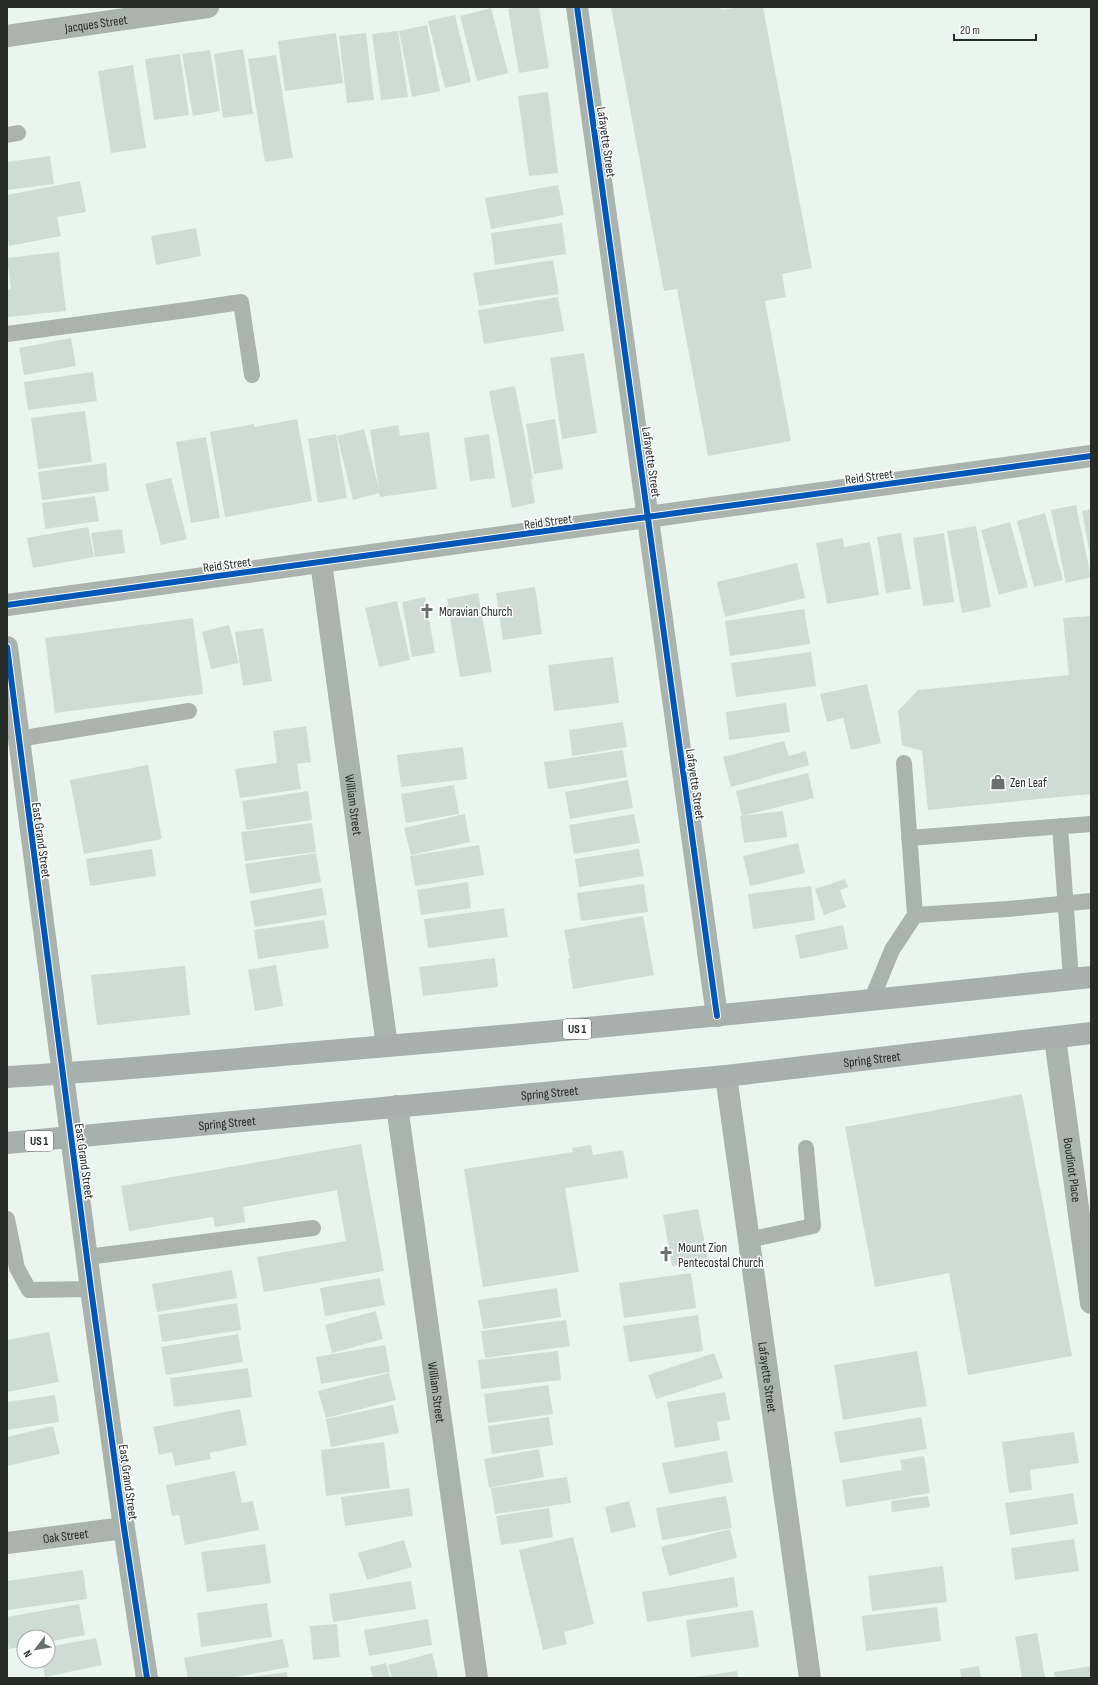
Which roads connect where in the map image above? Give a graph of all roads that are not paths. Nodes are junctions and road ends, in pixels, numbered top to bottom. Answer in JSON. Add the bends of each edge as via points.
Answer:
{"nodes":[{"id":1,"x":208,"y":7,"type":"edge"},
{"id":2,"x":577,"y":7,"type":"edge"},
{"id":3,"x":7,"y":36,"type":"edge"},
{"id":4,"x":7,"y":334,"type":"edge"},
{"id":5,"x":252,"y":375,"type":"dead end"},
{"id":6,"x":1091,"y":456,"type":"edge"},
{"id":7,"x":649,"y":518,"type":"junction"},
{"id":8,"x":322,"y":562,"type":"junction"},
{"id":9,"x":7,"y":605,"type":"edge"},
{"id":10,"x":7,"y":647,"type":"edge"},
{"id":11,"x":189,"y":711,"type":"dead end"},
{"id":12,"x":18,"y":739,"type":"junction"},
{"id":13,"x":904,"y":763,"type":"dead end"},
{"id":14,"x":1091,"y":824,"type":"edge"},
{"id":15,"x":1060,"y":826,"type":"junction"},
{"id":16,"x":910,"y":838,"type":"junction"},
{"id":17,"x":1091,"y":901,"type":"edge"},
{"id":18,"x":1066,"y":904,"type":"junction"},
{"id":19,"x":915,"y":915,"type":"junction"},
{"id":20,"x":1081,"y":978,"type":"edge"},
{"id":21,"x":871,"y":1001,"type":"junction"},
{"id":22,"x":717,"y":1016,"type":"junction"},
{"id":23,"x":1091,"y":1033,"type":"edge"},
{"id":24,"x":1055,"y":1038,"type":"junction"},
{"id":25,"x":387,"y":1046,"type":"junction"},
{"id":26,"x":62,"y":1074,"type":"junction"},
{"id":27,"x":726,"y":1076,"type":"junction"},
{"id":28,"x":7,"y":1077,"type":"edge"},
{"id":29,"x":397,"y":1106,"type":"junction"},
{"id":30,"x":71,"y":1138,"type":"junction"},
{"id":31,"x":7,"y":1143,"type":"edge"},
{"id":32,"x":806,"y":1148,"type":"dead end"},
{"id":33,"x":7,"y":1219,"type":"edge"},
{"id":34,"x":313,"y":1228,"type":"dead end"},
{"id":35,"x":748,"y":1240,"type":"junction"},
{"id":36,"x":87,"y":1257,"type":"junction"},
{"id":37,"x":91,"y":1289,"type":"junction"},
{"id":38,"x":1091,"y":1303,"type":"edge"},
{"id":39,"x":124,"y":1528,"type":"junction"},
{"id":40,"x":7,"y":1543,"type":"edge"},
{"id":41,"x":147,"y":1678,"type":"edge"},
{"id":42,"x":477,"y":1678,"type":"edge"},
{"id":43,"x":810,"y":1678,"type":"edge"}],
"edges":[{"from":1,"to":3,"type":"street","name":"Jacques Street"},
{"from":2,"to":7,"type":"street","name":"Lafayette Street"},
{"from":4,"to":5,"type":"lane","via":[[241,302]]},
{"from":6,"to":7,"type":"street","name":"Reid Street"},
{"from":7,"to":8,"type":"street","name":"Reid Street"},
{"from":7,"to":22,"type":"street","name":"Lafayette Street"},
{"from":8,"to":9,"type":"street","name":"Reid Street"},
{"from":8,"to":25,"type":"street","name":"William Street"},
{"from":10,"to":12,"type":"street","name":"East Grand Street"},
{"from":11,"to":12,"type":"lane"},
{"from":12,"to":26,"type":"street","name":"East Grand Street"},
{"from":13,"to":16,"type":"lane"},
{"from":14,"to":15,"type":"lane"},
{"from":15,"to":16,"type":"lane"},
{"from":15,"to":18,"type":"lane"},
{"from":16,"to":19,"type":"lane"},
{"from":17,"to":18,"type":"lane"},
{"from":18,"to":19,"type":"lane"},
{"from":18,"to":20,"type":"lane"},
{"from":19,"to":21,"type":"lane","via":[[892,950]]},
{"from":20,"to":21,"type":"highway","number":"US 1"},
{"from":21,"to":22,"type":"highway","number":"US 1"},
{"from":22,"to":25,"type":"highway","number":"US 1"},
{"from":23,"to":24,"type":"highway","name":"Spring Street","number":"US 1"},
{"from":24,"to":27,"type":"highway","name":"Spring Street","number":"US 1"},
{"from":24,"to":38,"type":"street","name":"Boudinot Place"},
{"from":25,"to":26,"type":"highway","number":"US 1"},
{"from":26,"to":28,"type":"highway","number":"US 1"},
{"from":26,"to":30,"type":"street","name":"East Grand Street"},
{"from":27,"to":29,"type":"highway","name":"Spring Street","number":"US 1"},
{"from":27,"to":35,"type":"street","name":"Lafayette Street"},
{"from":29,"to":30,"type":"highway","name":"Spring Street","number":"US 1"},
{"from":29,"to":42,"type":"street","name":"William Street"},
{"from":30,"to":31,"type":"highway","name":"Spring Street","number":"US 1"},
{"from":30,"to":36,"type":"street","name":"East Grand Street"},
{"from":32,"to":35,"type":"lane","via":[[813,1226]]},
{"from":33,"to":37,"type":"lane","via":[[17,1268],[30,1290]]},
{"from":34,"to":36,"type":"lane"},
{"from":35,"to":43,"type":"street","name":"Lafayette Street"},
{"from":36,"to":37,"type":"street","name":"East Grand Street"},
{"from":37,"to":39,"type":"street","name":"East Grand Street"},
{"from":39,"to":40,"type":"street","name":"Oak Street"},
{"from":39,"to":41,"type":"street","name":"East Grand Street"}]}
